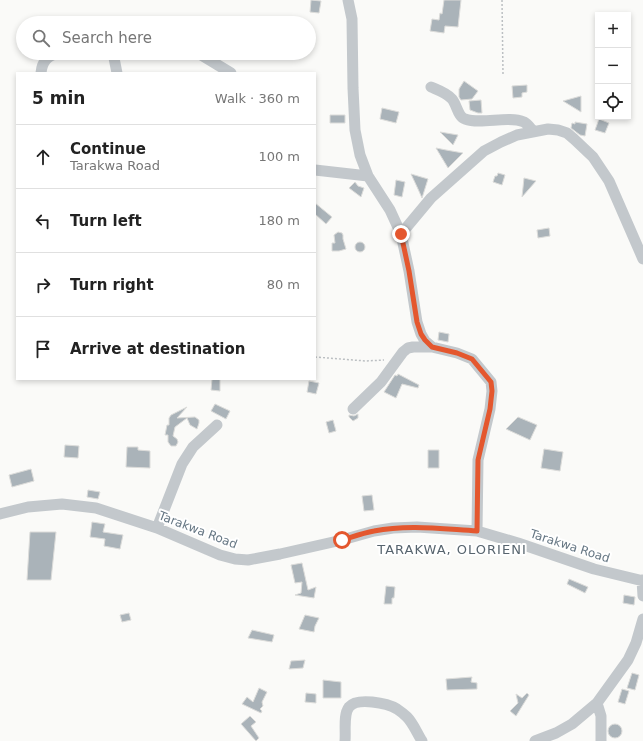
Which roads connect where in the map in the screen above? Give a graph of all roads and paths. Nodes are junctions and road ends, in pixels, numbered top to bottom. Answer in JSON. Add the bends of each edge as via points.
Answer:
{"nodes":[{"id":1,"x":348,"y":0,"type":"edge"},
{"id":2,"x":502,"y":0,"type":"edge"},
{"id":3,"x":44,"y":60,"type":"edge"},
{"id":4,"x":114,"y":60,"type":"edge"},
{"id":5,"x":210,"y":60,"type":"edge"},
{"id":6,"x":41,"y":72,"type":"edge"},
{"id":7,"x":117,"y":72,"type":"edge"},
{"id":8,"x":229,"y":72,"type":"edge"},
{"id":9,"x":503,"y":74,"type":"dead end"},
{"id":10,"x":431,"y":87,"type":"dead end"},
{"id":11,"x":533,"y":131,"type":"junction"},
{"id":12,"x":316,"y":170,"type":"edge"},
{"id":13,"x":368,"y":176,"type":"junction"},
{"id":14,"x":401,"y":234,"type":"junction"},
{"id":15,"x":643,"y":259,"type":"edge"},
{"id":16,"x":432,"y":347,"type":"junction"},
{"id":17,"x":316,"y":356,"type":"edge"},
{"id":18,"x":398,"y":359,"type":"junction"},
{"id":19,"x":353,"y":409,"type":"dead end"},
{"id":20,"x":217,"y":425,"type":"dead end"},
{"id":21,"x":0,"y":514,"type":"edge"},
{"id":22,"x":157,"y":528,"type":"junction"},
{"id":23,"x":477,"y":531,"type":"junction"},
{"id":24,"x":642,"y":580,"type":"edge"},
{"id":25,"x":643,"y":596,"type":"edge"},
{"id":26,"x":643,"y":619,"type":"edge"},
{"id":27,"x":597,"y":703,"type":"junction"},
{"id":28,"x":345,"y":741,"type":"edge"},
{"id":29,"x":422,"y":741,"type":"edge"},
{"id":30,"x":535,"y":741,"type":"edge"},
{"id":31,"x":601,"y":741,"type":"edge"}],
"edges":[{"from":1,"to":13,"type":"street","via":[[352,19],[355,130]]},
{"from":2,"to":9,"type":"path"},
{"from":3,"to":6,"type":"street"},
{"from":4,"to":7,"type":"street"},
{"from":5,"to":8,"type":"street"},
{"from":10,"to":11,"type":"street","via":[[449,96],[464,119],[517,120],[527,124]]},
{"from":11,"to":14,"type":"street","via":[[517,135],[484,151],[431,198]]},
{"from":11,"to":15,"type":"street","via":[[548,129],[567,133],[593,157],[609,181]]},
{"from":12,"to":13,"type":"street"},
{"from":13,"to":14,"type":"street","via":[[390,210]]},
{"from":14,"to":16,"type":"street","via":[[417,322],[421,334]]},
{"from":16,"to":18,"type":"street","via":[[408,348]]},
{"from":16,"to":23,"type":"street","via":[[472,359],[491,382],[490,409],[478,460]]},
{"from":17,"to":18,"type":"path","via":[[366,361]]},
{"from":18,"to":19,"type":"street","via":[[381,382]]},
{"from":20,"to":22,"type":"street","via":[[193,447],[182,464]]},
{"from":21,"to":22,"type":"street","name":"Tarakwa Road","via":[[28,507],[62,504],[96,508]]},
{"from":22,"to":23,"type":"street","name":"Tarakwa Road","via":[[220,555],[248,560],[393,528]]},
{"from":23,"to":24,"type":"street","name":"Tarakwa Road","via":[[594,569]]},
{"from":24,"to":25,"type":"street"},
{"from":26,"to":27,"type":"street","via":[[628,660]]},
{"from":27,"to":30,"type":"street","via":[[572,724]]},
{"from":27,"to":31,"type":"street","via":[[601,716]]},
{"from":28,"to":29,"type":"street","via":[[346,714],[349,706],[362,701],[397,709],[408,718]]}]}
